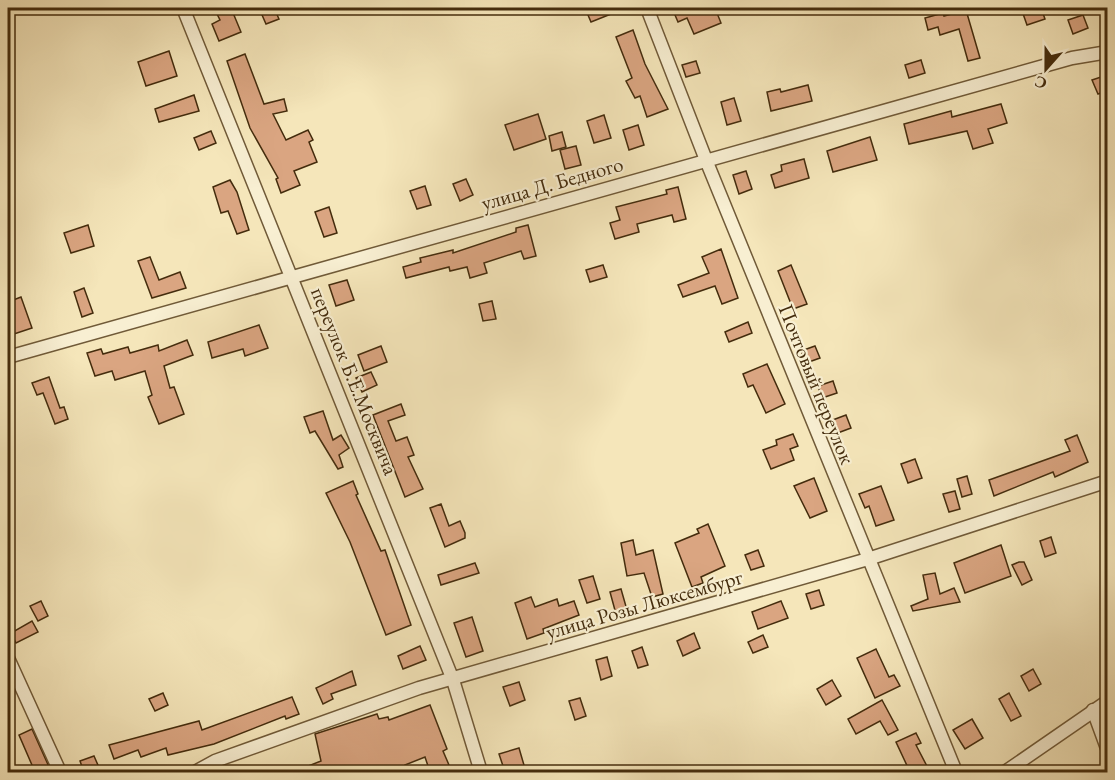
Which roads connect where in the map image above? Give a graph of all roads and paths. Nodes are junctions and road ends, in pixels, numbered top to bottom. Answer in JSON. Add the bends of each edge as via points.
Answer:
{"nodes":[{"id":1,"x":183,"y":8,"type":"edge"},
{"id":2,"x":647,"y":8,"type":"edge"},
{"id":3,"x":1105,"y":8,"type":"edge"},
{"id":4,"x":1107,"y":15,"type":"edge"},
{"id":5,"x":1107,"y":52,"type":"edge"},
{"id":6,"x":706,"y":160,"type":"junction"},
{"id":7,"x":293,"y":277,"type":"junction"},
{"id":8,"x":8,"y":357,"type":"edge"},
{"id":9,"x":1107,"y":481,"type":"edge"},
{"id":10,"x":868,"y":559,"type":"junction"},
{"id":11,"x":8,"y":658,"type":"edge"},
{"id":12,"x":453,"y":680,"type":"junction"},
{"id":13,"x":1107,"y":701,"type":"edge"},
{"id":14,"x":1093,"y":710,"type":"junction"},
{"id":15,"x":1107,"y":751,"type":"edge"},
{"id":16,"x":60,"y":772,"type":"edge"},
{"id":17,"x":195,"y":772,"type":"edge"},
{"id":18,"x":481,"y":772,"type":"edge"},
{"id":19,"x":956,"y":772,"type":"edge"},
{"id":20,"x":1005,"y":772,"type":"edge"}],
"edges":[{"from":1,"to":7,"type":"street","name":"переулок Б.Е.Москвича"},
{"from":2,"to":6,"type":"street","name":"Почтовый переулок"},
{"from":3,"to":4,"type":"street"},
{"from":5,"to":6,"type":"street","name":"улица Д. Бедного","via":[[1072,58]]},
{"from":6,"to":7,"type":"street","name":"улица Д. Бедного"},
{"from":6,"to":10,"type":"street","name":"Почтовый переулок"},
{"from":7,"to":8,"type":"street","name":"улица Д. Бедного"},
{"from":7,"to":12,"type":"street","name":"переулок Б.Е.Москвича"},
{"from":9,"to":10,"type":"street","name":"улица Розы Люксембург"},
{"from":10,"to":12,"type":"street","name":"улица Розы Люксембург"},
{"from":10,"to":19,"type":"street","name":"Почтовый переулок"},
{"from":11,"to":16,"type":"street"},
{"from":12,"to":17,"type":"street","name":"улица Розы Люксембург","via":[[419,688],[215,760]]},
{"from":12,"to":18,"type":"street","name":"переулок Б.Е.Москвича"},
{"from":13,"to":14,"type":"street"},
{"from":14,"to":15,"type":"street"},
{"from":14,"to":20,"type":"street"}]}
